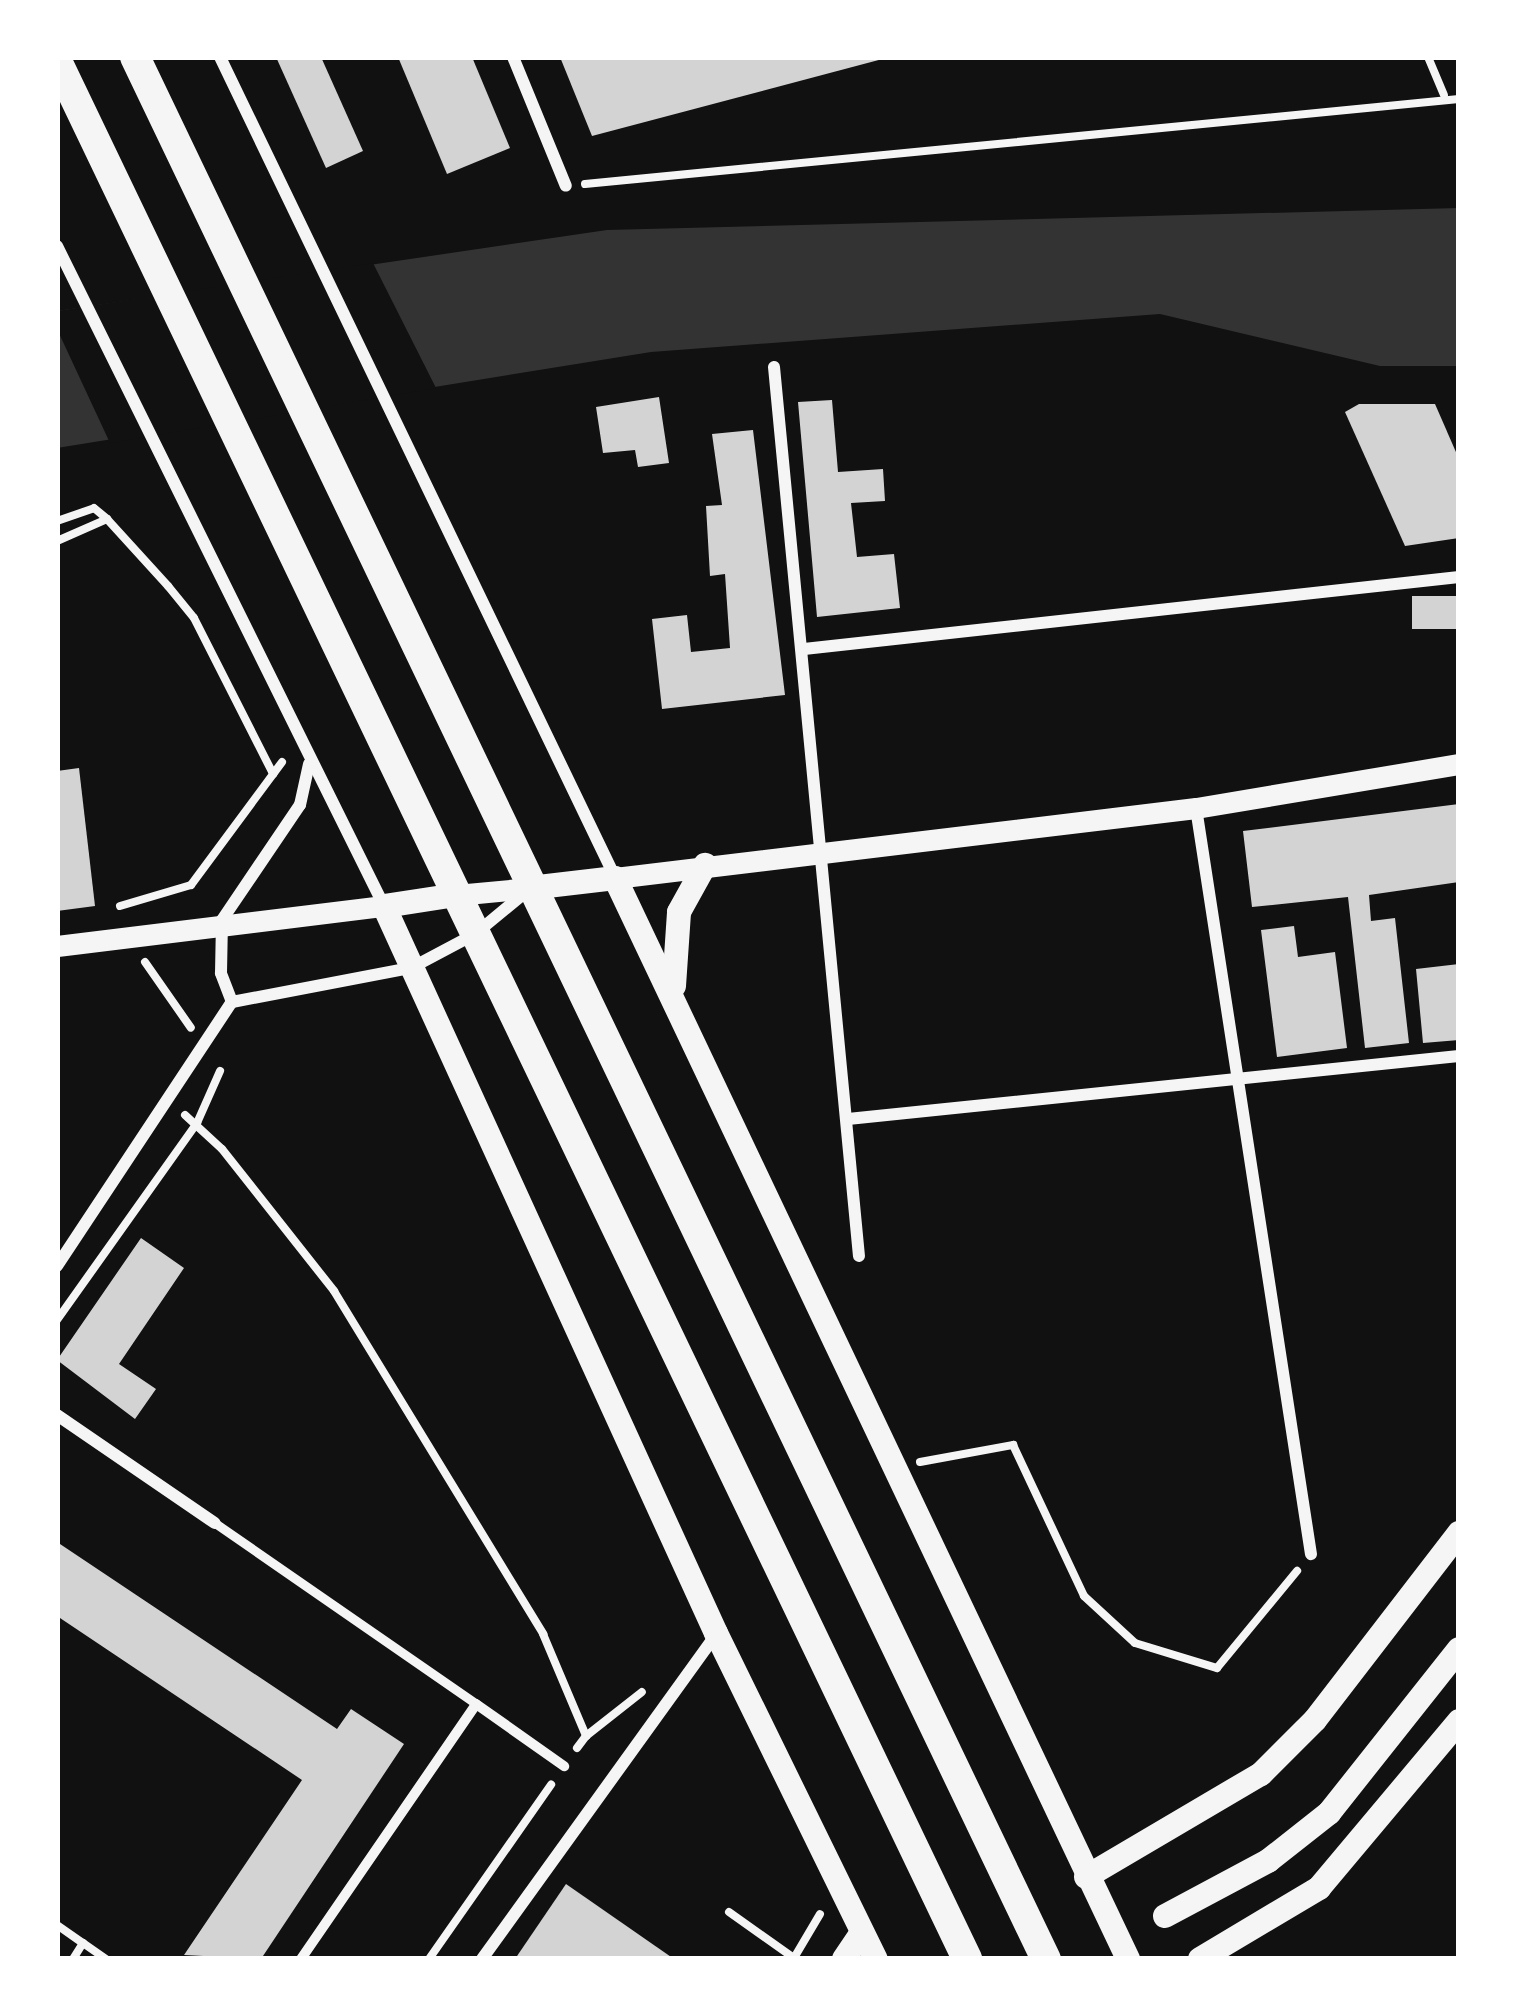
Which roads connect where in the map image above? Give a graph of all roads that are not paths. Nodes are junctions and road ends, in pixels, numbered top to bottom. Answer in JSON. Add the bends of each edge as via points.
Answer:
{"nodes":[{"id":1,"x":135,"y":57,"type":"edge"},
{"id":2,"x":220,"y":57,"type":"edge"},
{"id":3,"x":512,"y":57,"type":"edge"},
{"id":4,"x":57,"y":61,"type":"edge"},
{"id":5,"x":566,"y":186,"type":"road end"},
{"id":6,"x":57,"y":246,"type":"edge"},
{"id":7,"x":774,"y":367,"type":"dead end"},
{"id":8,"x":1459,"y":577,"type":"edge"},
{"id":9,"x":804,"y":649,"type":"junction"},
{"id":10,"x":310,"y":763,"type":"junction"},
{"id":11,"x":1459,"y":764,"type":"edge"},
{"id":12,"x":1196,"y":808,"type":"junction"},
{"id":13,"x":818,"y":854,"type":"junction"},
{"id":14,"x":705,"y":865,"type":"junction"},
{"id":15,"x":615,"y":878,"type":"junction"},
{"id":16,"x":530,"y":888,"type":"junction"},
{"id":17,"x":456,"y":895,"type":"junction"},
{"id":18,"x":384,"y":906,"type":"junction"},
{"id":19,"x":223,"y":920,"type":"junction"},
{"id":20,"x":475,"y":934,"type":"junction"},
{"id":21,"x":57,"y":946,"type":"edge"},
{"id":22,"x":411,"y":968,"type":"junction"},
{"id":23,"x":232,"y":1002,"type":"junction"},
{"id":24,"x":676,"y":1006,"type":"junction"},
{"id":25,"x":1459,"y":1056,"type":"edge"},
{"id":26,"x":1240,"y":1079,"type":"junction"},
{"id":27,"x":848,"y":1119,"type":"junction"},
{"id":28,"x":859,"y":1256,"type":"dead end"},
{"id":29,"x":57,"y":1266,"type":"edge"},
{"id":30,"x":57,"y":1415,"type":"edge"},
{"id":31,"x":215,"y":1523,"type":"joint"},
{"id":32,"x":1459,"y":1533,"type":"edge"},
{"id":33,"x":1311,"y":1554,"type":"road end"},
{"id":34,"x":716,"y":1633,"type":"junction"},
{"id":35,"x":1459,"y":1649,"type":"edge"},
{"id":36,"x":476,"y":1704,"type":"junction"},
{"id":37,"x":1459,"y":1720,"type":"edge"},
{"id":38,"x":564,"y":1766,"type":"road end"},
{"id":39,"x":1086,"y":1876,"type":"junction"},
{"id":40,"x":940,"y":1902,"type":"junction"},
{"id":41,"x":1165,"y":1916,"type":"dead end"},
{"id":42,"x":862,"y":1932,"type":"junction"},
{"id":43,"x":301,"y":1959,"type":"edge"},
{"id":44,"x":482,"y":1959,"type":"edge"},
{"id":45,"x":844,"y":1959,"type":"edge"},
{"id":46,"x":876,"y":1959,"type":"edge"},
{"id":47,"x":947,"y":1959,"type":"edge"},
{"id":48,"x":968,"y":1959,"type":"edge"},
{"id":49,"x":1046,"y":1959,"type":"edge"},
{"id":50,"x":1128,"y":1959,"type":"edge"},
{"id":51,"x":1200,"y":1959,"type":"edge"}],
"edges":[{"from":1,"to":16,"type":"main road"},
{"from":2,"to":15,"type":"street"},
{"from":3,"to":5,"type":"street"},
{"from":4,"to":17,"type":"main road"},
{"from":6,"to":10,"type":"street"},
{"from":7,"to":9,"type":"street"},
{"from":8,"to":9,"type":"street"},
{"from":9,"to":13,"type":"street"},
{"from":10,"to":18,"type":"street"},
{"from":10,"to":19,"type":"street","via":[[300,805]]},
{"from":11,"to":12,"type":"street"},
{"from":12,"to":13,"type":"street"},
{"from":12,"to":26,"type":"street"},
{"from":13,"to":14,"type":"street"},
{"from":13,"to":27,"type":"street"},
{"from":14,"to":15,"type":"street"},
{"from":14,"to":24,"type":"main road","via":[[674,932]]},
{"from":15,"to":16,"type":"main road"},
{"from":15,"to":24,"type":"main road"},
{"from":16,"to":17,"type":"street"},
{"from":16,"to":20,"type":"street"},
{"from":16,"to":49,"type":"main road"},
{"from":17,"to":18,"type":"main road"},
{"from":17,"to":20,"type":"main road"},
{"from":18,"to":19,"type":"street"},
{"from":18,"to":22,"type":"main road"},
{"from":19,"to":21,"type":"street"},
{"from":19,"to":23,"type":"street","via":[[221,973]]},
{"from":20,"to":22,"type":"street"},
{"from":20,"to":40,"type":"main road"},
{"from":22,"to":23,"type":"street"},
{"from":22,"to":34,"type":"main road"},
{"from":23,"to":29,"type":"street"},
{"from":24,"to":39,"type":"main road"},
{"from":25,"to":26,"type":"street"},
{"from":26,"to":27,"type":"street"},
{"from":26,"to":33,"type":"street"},
{"from":27,"to":28,"type":"street"},
{"from":30,"to":31,"type":"street"},
{"from":31,"to":36,"type":"lane"},
{"from":32,"to":39,"type":"main road","via":[[1315,1720],[1262,1774]]},
{"from":34,"to":42,"type":"main road"},
{"from":34,"to":44,"type":"street"},
{"from":35,"to":41,"type":"main road","via":[[1329,1813],[1268,1861]]},
{"from":36,"to":38,"type":"street"},
{"from":36,"to":43,"type":"street"},
{"from":37,"to":51,"type":"main road","via":[[1319,1888]]},
{"from":39,"to":50,"type":"main road"},
{"from":40,"to":47,"type":"main road"},
{"from":40,"to":48,"type":"main road"},
{"from":42,"to":45,"type":"main road"},
{"from":42,"to":46,"type":"main road"}]}
